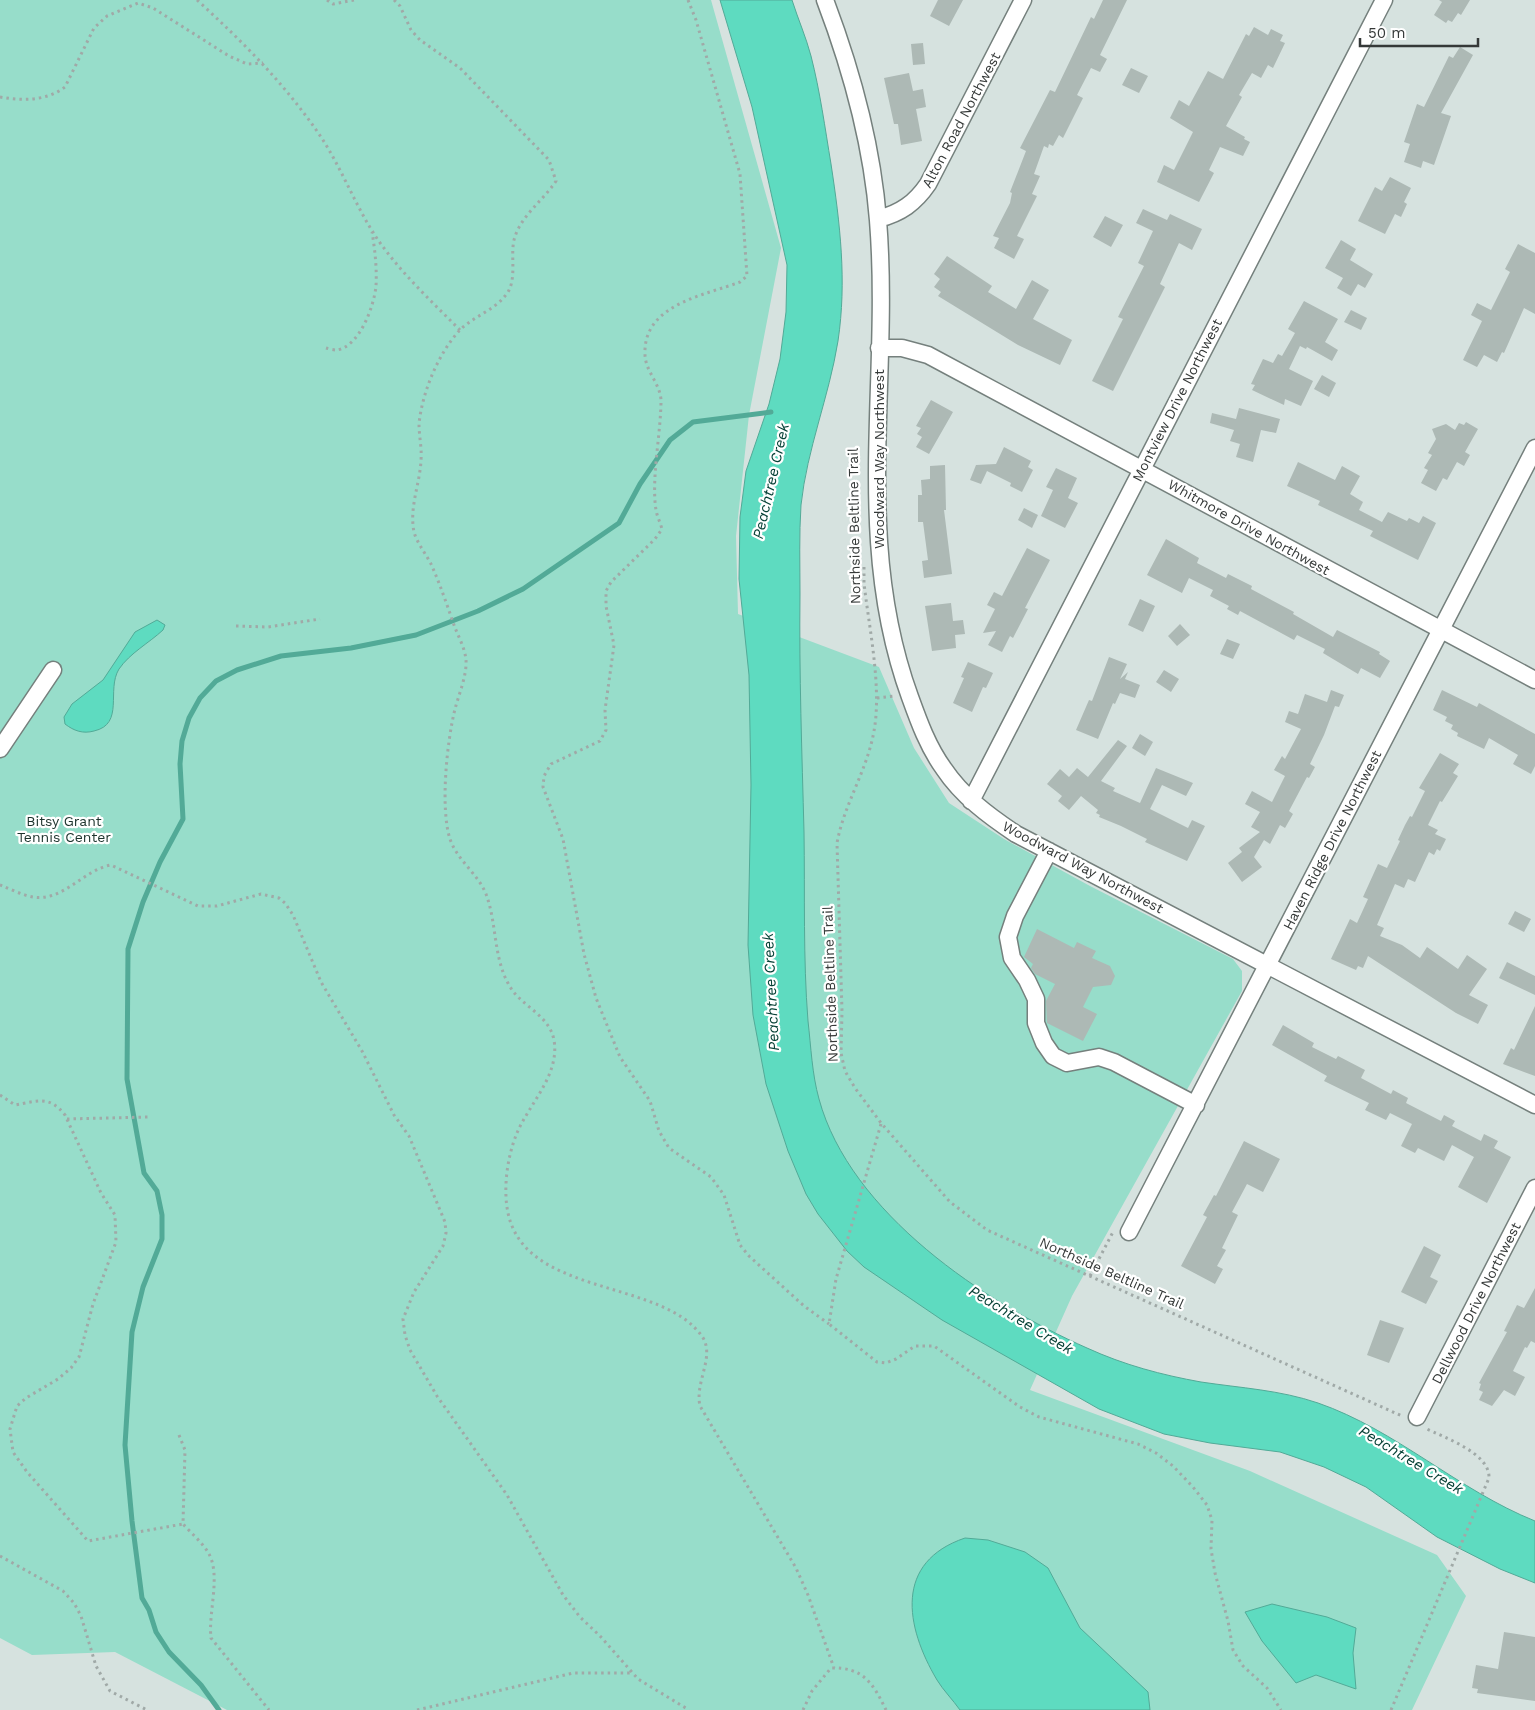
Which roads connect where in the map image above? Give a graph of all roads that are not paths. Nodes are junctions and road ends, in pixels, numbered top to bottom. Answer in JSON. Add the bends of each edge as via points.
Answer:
{"nodes":[{"id":1,"x":825,"y":0,"type":"edge"},
{"id":2,"x":1023,"y":0,"type":"edge"},
{"id":3,"x":1384,"y":0,"type":"edge"},
{"id":4,"x":878,"y":220,"type":"junction"},
{"id":5,"x":879,"y":348,"type":"junction"},
{"id":6,"x":1535,"y":448,"type":"edge"},
{"id":7,"x":1142,"y":469,"type":"junction"},
{"id":8,"x":1442,"y":629,"type":"junction"},
{"id":9,"x":53,"y":670,"type":"dead end"},
{"id":10,"x":1535,"y":680,"type":"edge"},
{"id":11,"x":0,"y":748,"type":"edge"},
{"id":12,"x":971,"y":801,"type":"junction"},
{"id":13,"x":1049,"y":851,"type":"junction"},
{"id":14,"x":1268,"y":966,"type":"junction"},
{"id":15,"x":1196,"y":1105,"type":"junction"},
{"id":16,"x":1535,"y":1105,"type":"edge"},
{"id":17,"x":1535,"y":1188,"type":"edge"},
{"id":18,"x":1129,"y":1232,"type":"road end"},
{"id":19,"x":1415,"y":1420,"type":"road end"}],
"edges":[{"from":1,"to":4,"type":"street","name":"Woodward Way Northwest","via":[[859,103],[871,159]]},
{"from":2,"to":4,"type":"street","name":"Alton Road Northwest","via":[[919,198],[907,208]]},
{"from":3,"to":7,"type":"street","name":"Montview Drive Northwest"},
{"from":4,"to":5,"type":"street","name":"Woodward Way Northwest","via":[[881,273]]},
{"from":5,"to":7,"type":"street","name":"Whitmore Drive Northwest","via":[[902,348],[928,356]]},
{"from":5,"to":12,"type":"street","name":"Woodward Way Northwest","via":[[876,517],[887,616],[902,676],[924,734],[944,770]]},
{"from":6,"to":8,"type":"street","name":"Haven Ridge Drive Northwest"},
{"from":7,"to":8,"type":"street","name":"Whitmore Drive Northwest"},
{"from":7,"to":12,"type":"street","name":"Montview Drive Northwest"},
{"from":8,"to":10,"type":"street","name":"Whitmore Drive Northwest"},
{"from":8,"to":14,"type":"street","name":"Haven Ridge Drive Northwest"},
{"from":9,"to":11,"type":"street"},
{"from":12,"to":13,"type":"street","name":"Woodward Way Northwest","via":[[991,818]]},
{"from":13,"to":14,"type":"street","name":"Woodward Way Northwest"},
{"from":13,"to":15,"type":"street","via":[[1008,936],[1012,958],[1036,999],[1036,1023],[1044,1042],[1053,1056],[1067,1063],[1099,1057]]},
{"from":14,"to":15,"type":"street","name":"Haven Ridge Drive Northwest"},
{"from":14,"to":16,"type":"street","name":"Woodward Way Northwest"},
{"from":15,"to":18,"type":"street","name":"Haven Ridge Drive Northwest"},
{"from":17,"to":19,"type":"street","name":"Dellwood Drive Northwest"}]}
